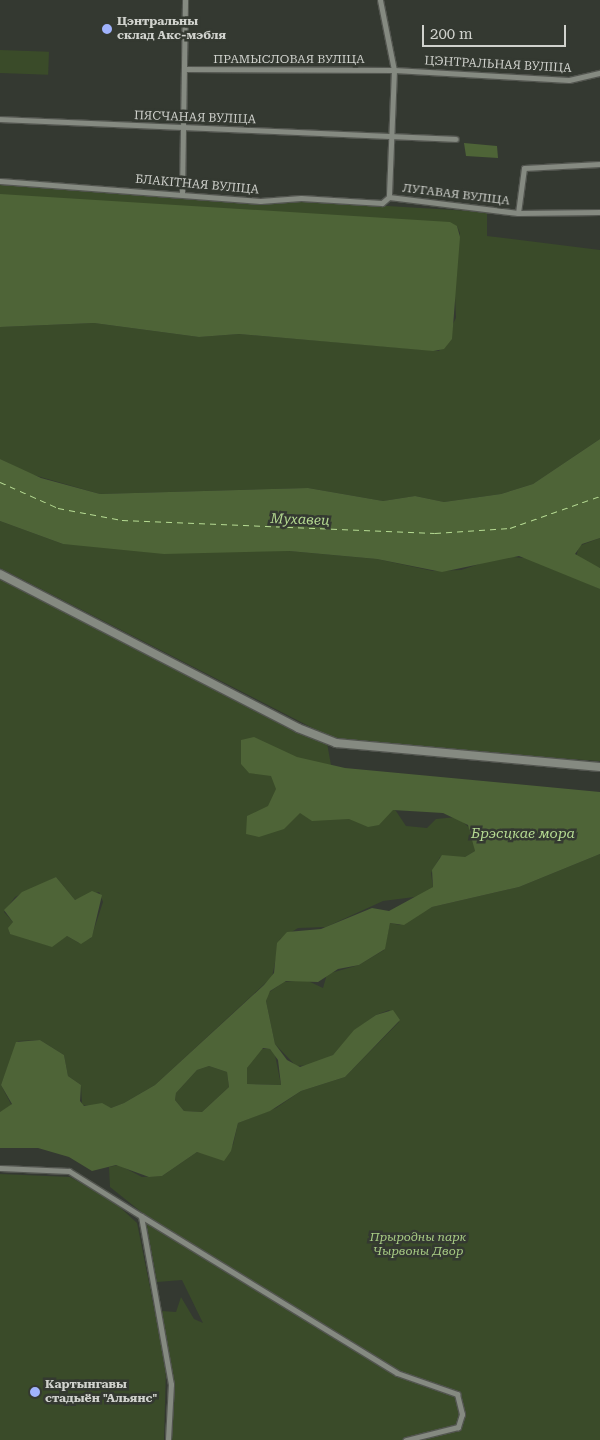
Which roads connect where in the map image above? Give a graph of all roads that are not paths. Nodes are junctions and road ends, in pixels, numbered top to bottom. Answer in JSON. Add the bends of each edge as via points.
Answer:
{"nodes":[{"id":1,"x":185,"y":0,"type":"edge"},
{"id":2,"x":380,"y":0,"type":"edge"},
{"id":3,"x":184,"y":69,"type":"junction"},
{"id":4,"x":394,"y":70,"type":"junction"},
{"id":5,"x":600,"y":73,"type":"edge"},
{"id":6,"x":0,"y":119,"type":"edge"},
{"id":7,"x":182,"y":129,"type":"junction"},
{"id":8,"x":389,"y":134,"type":"junction"},
{"id":9,"x":456,"y":139,"type":"dead end"},
{"id":10,"x":600,"y":164,"type":"edge"},
{"id":11,"x":0,"y":181,"type":"edge"},
{"id":12,"x":182,"y":193,"type":"junction"},
{"id":13,"x":389,"y":197,"type":"junction"},
{"id":14,"x":600,"y":212,"type":"edge"},
{"id":15,"x":518,"y":213,"type":"junction"},
{"id":16,"x":0,"y":574,"type":"edge"},
{"id":17,"x":600,"y":767,"type":"edge"},
{"id":18,"x":0,"y":1168,"type":"edge"},
{"id":19,"x":142,"y":1216,"type":"junction"},
{"id":20,"x":168,"y":1440,"type":"edge"},
{"id":21,"x":406,"y":1440,"type":"edge"}],
"edges":[{"from":1,"to":3,"type":"street"},
{"from":2,"to":4,"type":"street"},
{"from":3,"to":4,"type":"street","name":"ПРАМЫСЛОВАЯ ВУЛІЦА"},
{"from":3,"to":7,"type":"street"},
{"from":4,"to":5,"type":"street","name":"ЦЭНТРАЛЬНАЯ ВУЛІЦА","via":[[569,80]]},
{"from":4,"to":8,"type":"street"},
{"from":6,"to":7,"type":"street","name":"ПЯСЧАНАЯ ВУЛІЦА"},
{"from":7,"to":8,"type":"street","name":"ПЯСЧАНАЯ ВУЛІЦА"},
{"from":7,"to":12,"type":"street"},
{"from":8,"to":9,"type":"street","name":"ПЯСЧАНАЯ ВУЛІЦА"},
{"from":8,"to":13,"type":"street"},
{"from":10,"to":15,"type":"street","name":"ЛУГАВАЯ ВУЛІЦА","via":[[524,168]]},
{"from":11,"to":12,"type":"street","name":"БЛАКІТНАЯ ВУЛІЦА"},
{"from":12,"to":13,"type":"street","name":"БЛАКІТНАЯ ВУЛІЦА","via":[[260,201],[300,198],[382,203]]},
{"from":13,"to":15,"type":"street","name":"ЛУГАВАЯ ВУЛІЦА"},
{"from":14,"to":15,"type":"street"},
{"from":16,"to":17,"type":"street","via":[[326,740],[371,749]]},
{"from":18,"to":19,"type":"street","via":[[69,1171]]},
{"from":19,"to":20,"type":"street","via":[[171,1384]]},
{"from":19,"to":21,"type":"street","via":[[389,1369],[457,1394],[462,1414],[458,1427]]}]}
